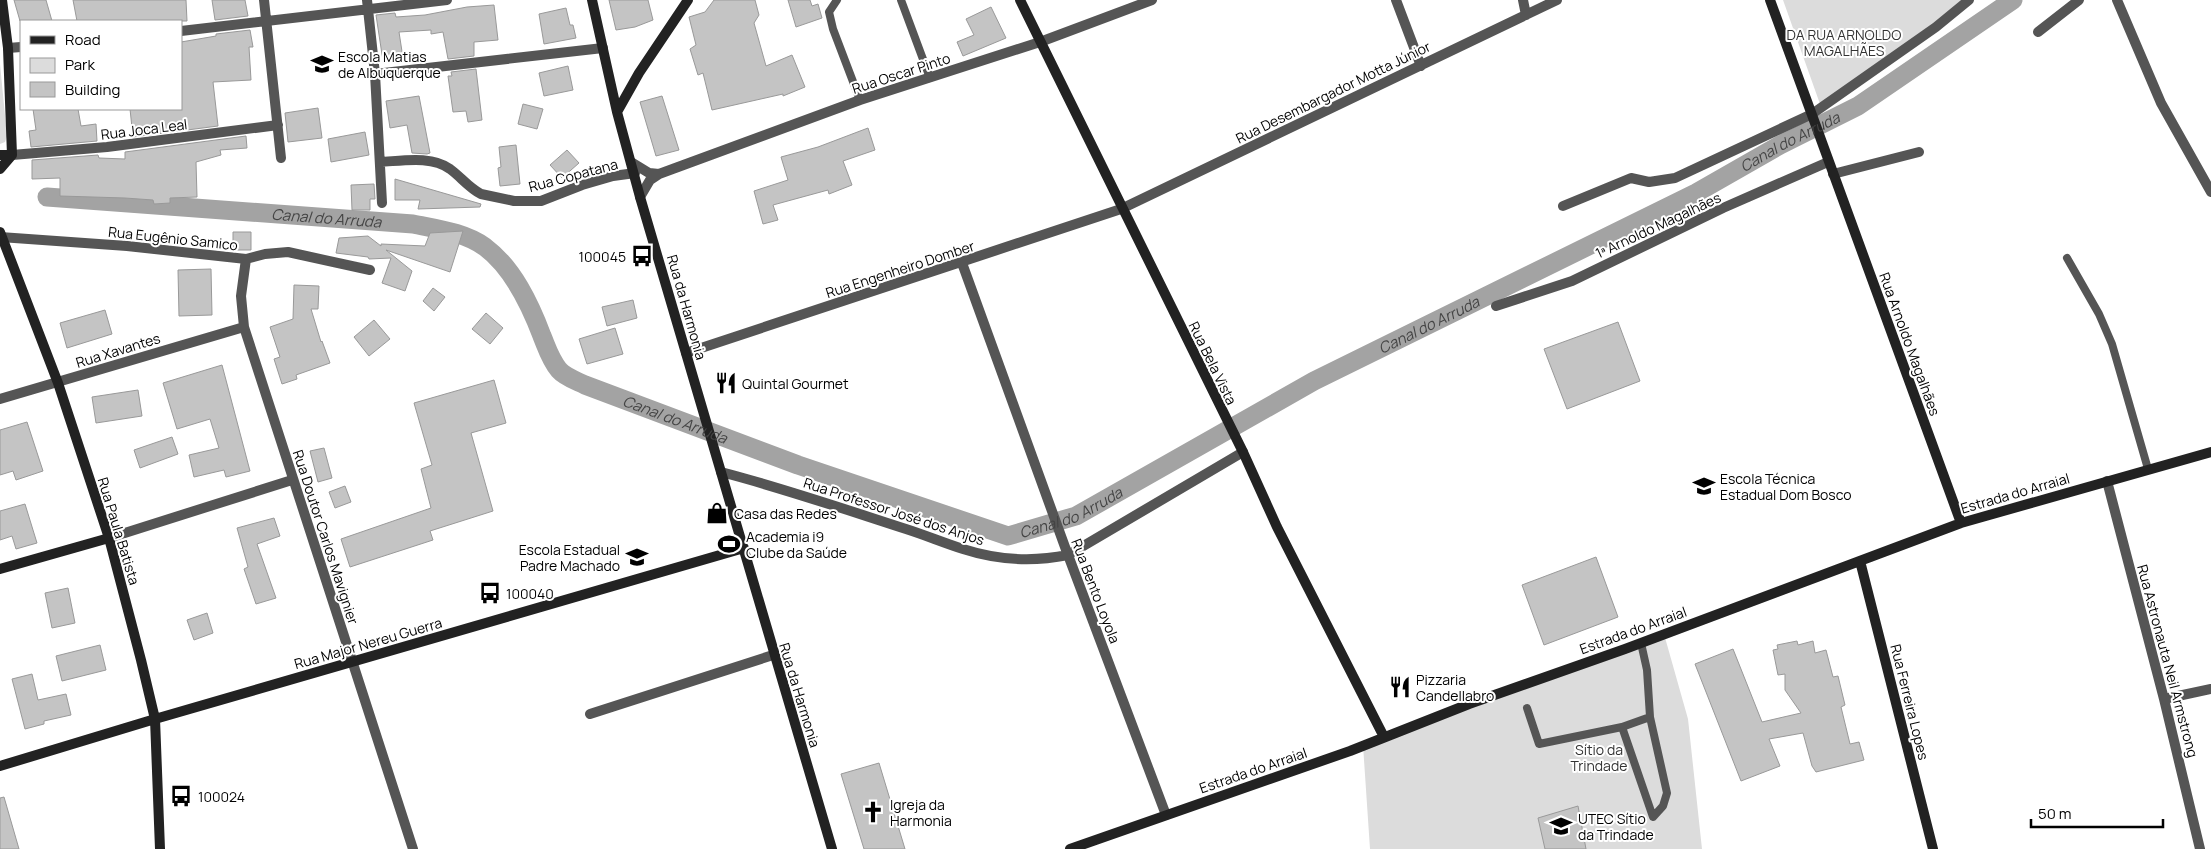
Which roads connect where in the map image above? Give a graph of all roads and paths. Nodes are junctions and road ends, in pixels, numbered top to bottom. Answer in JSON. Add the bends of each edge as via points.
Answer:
{"nodes":[{"id":1,"x":2,"y":0,"type":"edge"},
{"id":2,"x":264,"y":0,"type":"edge"},
{"id":3,"x":447,"y":0,"type":"edge"},
{"id":4,"x":592,"y":0,"type":"edge"},
{"id":5,"x":688,"y":0,"type":"edge"},
{"id":6,"x":837,"y":0,"type":"edge"},
{"id":7,"x":901,"y":0,"type":"edge"},
{"id":8,"x":1020,"y":0,"type":"edge"},
{"id":9,"x":1152,"y":0,"type":"edge"},
{"id":10,"x":1396,"y":0,"type":"edge"},
{"id":11,"x":1523,"y":0,"type":"edge"},
{"id":12,"x":1557,"y":0,"type":"edge"},
{"id":13,"x":1770,"y":0,"type":"edge"},
{"id":14,"x":1969,"y":0,"type":"edge"},
{"id":15,"x":2079,"y":0,"type":"edge"},
{"id":16,"x":2117,"y":0,"type":"edge"},
{"id":17,"x":368,"y":5,"type":"edge"},
{"id":18,"x":1526,"y":15,"type":"junction"},
{"id":19,"x":267,"y":22,"type":"junction"},
{"id":20,"x":182,"y":31,"type":"edge"},
{"id":21,"x":2038,"y":32,"type":"dead end"},
{"id":22,"x":1040,"y":42,"type":"junction"},
{"id":23,"x":20,"y":47,"type":"edge"},
{"id":24,"x":8,"y":48,"type":"junction"},
{"id":25,"x":603,"y":48,"type":"junction"},
{"id":26,"x":1422,"y":66,"type":"junction"},
{"id":27,"x":375,"y":74,"type":"junction"},
{"id":28,"x":930,"y":78,"type":"junction"},
{"id":29,"x":860,"y":100,"type":"junction"},
{"id":30,"x":617,"y":112,"type":"junction"},
{"id":31,"x":1813,"y":118,"type":"junction"},
{"id":32,"x":278,"y":125,"type":"junction"},
{"id":33,"x":1919,"y":152,"type":"dead end"},
{"id":34,"x":0,"y":155,"type":"edge"},
{"id":35,"x":12,"y":155,"type":"junction"},
{"id":36,"x":281,"y":158,"type":"dead end"},
{"id":37,"x":380,"y":162,"type":"junction"},
{"id":38,"x":631,"y":162,"type":"junction"},
{"id":39,"x":1828,"y":162,"type":"junction"},
{"id":40,"x":0,"y":169,"type":"edge"},
{"id":41,"x":634,"y":173,"type":"junction"},
{"id":42,"x":660,"y":174,"type":"junction"},
{"id":43,"x":1833,"y":174,"type":"junction"},
{"id":44,"x":2211,"y":192,"type":"edge"},
{"id":45,"x":640,"y":197,"type":"junction"},
{"id":46,"x":382,"y":203,"type":"dead end"},
{"id":47,"x":1563,"y":206,"type":"dead end"},
{"id":48,"x":1122,"y":209,"type":"junction"},
{"id":49,"x":0,"y":236,"type":"edge"},
{"id":50,"x":2067,"y":258,"type":"dead end"},
{"id":51,"x":246,"y":259,"type":"junction"},
{"id":52,"x":962,"y":263,"type":"junction"},
{"id":53,"x":370,"y":270,"type":"dead end"},
{"id":54,"x":1496,"y":306,"type":"dead end"},
{"id":55,"x":244,"y":326,"type":"junction"},
{"id":56,"x":686,"y":354,"type":"junction"},
{"id":57,"x":58,"y":383,"type":"junction"},
{"id":58,"x":0,"y":399,"type":"edge"},
{"id":59,"x":1243,"y":452,"type":"junction"},
{"id":60,"x":2211,"y":452,"type":"edge"},
{"id":61,"x":2148,"y":469,"type":"junction"},
{"id":62,"x":721,"y":472,"type":"junction"},
{"id":63,"x":292,"y":480,"type":"junction"},
{"id":64,"x":2107,"y":481,"type":"junction"},
{"id":65,"x":1961,"y":523,"type":"junction"},
{"id":66,"x":109,"y":538,"type":"junction"},
{"id":67,"x":744,"y":548,"type":"junction"},
{"id":68,"x":1066,"y":551,"type":"junction"},
{"id":69,"x":1860,"y":561,"type":"junction"},
{"id":70,"x":0,"y":569,"type":"edge"},
{"id":71,"x":1641,"y":643,"type":"junction"},
{"id":72,"x":774,"y":655,"type":"junction"},
{"id":73,"x":352,"y":662,"type":"junction"},
{"id":74,"x":2211,"y":689,"type":"edge"},
{"id":75,"x":2164,"y":699,"type":"junction"},
{"id":76,"x":1527,"y":708,"type":"dead end"},
{"id":77,"x":590,"y":714,"type":"dead end"},
{"id":78,"x":1650,"y":717,"type":"junction"},
{"id":79,"x":155,"y":719,"type":"junction"},
{"id":80,"x":1622,"y":727,"type":"junction"},
{"id":81,"x":1384,"y":737,"type":"junction"},
{"id":82,"x":0,"y":766,"type":"edge"},
{"id":83,"x":1166,"y":815,"type":"junction"},
{"id":84,"x":1086,"y":847,"type":"edge"},
{"id":85,"x":160,"y":849,"type":"edge"},
{"id":86,"x":413,"y":849,"type":"edge"},
{"id":87,"x":832,"y":849,"type":"edge"},
{"id":88,"x":1070,"y":849,"type":"edge"},
{"id":89,"x":1933,"y":849,"type":"edge"},
{"id":90,"x":2200,"y":849,"type":"edge"}],
"edges":[{"from":1,"to":24,"type":"street"},
{"from":2,"to":19,"type":"street"},
{"from":3,"to":17,"type":"street"},
{"from":4,"to":25,"type":"street","name":"Rua da Harmonia"},
{"from":5,"to":30,"type":"street"},
{"from":6,"to":29,"type":"lane","via":[[829,12],[831,21]]},
{"from":7,"to":28,"type":"lane"},
{"from":8,"to":22,"type":"street","name":"Rua Bela Vista"},
{"from":9,"to":22,"type":"street","name":"Rua Oscar Pinto"},
{"from":10,"to":26,"type":"street"},
{"from":11,"to":18,"type":"street"},
{"from":12,"to":18,"type":"street","name":"Rua Desembargador Motta Júnior"},
{"from":13,"to":31,"type":"street","name":"Rua Arnoldo Magalhães"},
{"from":14,"to":31,"type":"street"},
{"from":15,"to":21,"type":"street"},
{"from":16,"to":44,"type":"street","via":[[2161,103]]},
{"from":17,"to":19,"type":"street"},
{"from":17,"to":27,"type":"street"},
{"from":18,"to":26,"type":"street","name":"Rua Desembargador Motta Júnior"},
{"from":19,"to":20,"type":"street"},
{"from":19,"to":32,"type":"street"},
{"from":22,"to":28,"type":"street","name":"Rua Oscar Pinto"},
{"from":22,"to":48,"type":"street","name":"Rua Bela Vista"},
{"from":23,"to":24,"type":"street"},
{"from":24,"to":35,"type":"street"},
{"from":25,"to":27,"type":"street"},
{"from":25,"to":30,"type":"street","name":"Rua da Harmonia"},
{"from":26,"to":48,"type":"street","name":"Rua Desembargador Motta Júnior"},
{"from":27,"to":37,"type":"street"},
{"from":28,"to":29,"type":"street","name":"Rua Oscar Pinto"},
{"from":29,"to":42,"type":"street","name":"Rua Oscar Pinto"},
{"from":30,"to":38,"type":"street","name":"Rua da Harmonia"},
{"from":31,"to":39,"type":"street","name":"Rua Arnoldo Magalhães"},
{"from":31,"to":47,"type":"street","via":[[1675,178],[1649,182],[1631,178]]},
{"from":32,"to":35,"type":"street","name":"Rua Joca Leal","via":[[108,147]]},
{"from":32,"to":36,"type":"street"},
{"from":33,"to":43,"type":"street"},
{"from":34,"to":35,"type":"street"},
{"from":35,"to":40,"type":"street"},
{"from":37,"to":41,"type":"street","name":"Rua Copatana","via":[[415,160],[441,164],[448,166],[474,191],[525,202],[540,201],[582,185]]},
{"from":37,"to":46,"type":"street"},
{"from":38,"to":41,"type":"street","name":"Rua da Harmonia"},
{"from":38,"to":42,"type":"street","via":[[649,173]]},
{"from":39,"to":43,"type":"street","name":"Rua Arnoldo Magalhães"},
{"from":39,"to":54,"type":"street","name":"1ª Arnoldo Magalhães","via":[[1723,208],[1572,281]]},
{"from":41,"to":45,"type":"street","name":"Rua da Harmonia"},
{"from":42,"to":45,"type":"street","name":"Rua Oscar Pinto","via":[[650,180]]},
{"from":43,"to":65,"type":"street","name":"Rua Arnoldo Magalhães"},
{"from":45,"to":56,"type":"street","name":"Rua da Harmonia"},
{"from":48,"to":52,"type":"street","name":"Rua Engenheiro Domber"},
{"from":48,"to":59,"type":"street","name":"Rua Bela Vista"},
{"from":49,"to":51,"type":"street","name":"Rua Eugênio Samico"},
{"from":49,"to":57,"type":"street","name":"Rua Paula Batista"},
{"from":50,"to":61,"type":"lane","via":[[2112,344]]},
{"from":51,"to":53,"type":"street","name":"Rua Eugênio Samico","via":[[288,252]]},
{"from":51,"to":55,"type":"street","name":"Rua Doutor Carlos Mavignier","via":[[240,296]]},
{"from":52,"to":56,"type":"street","name":"Rua Engenheiro Domber"},
{"from":52,"to":68,"type":"street","name":"Rua Bento Loyola"},
{"from":55,"to":57,"type":"street","name":"Rua Xavantes"},
{"from":55,"to":63,"type":"street","name":"Rua Doutor Carlos Mavignier"},
{"from":56,"to":62,"type":"street","name":"Rua da Harmonia"},
{"from":57,"to":58,"type":"street","name":"Rua Xavantes"},
{"from":57,"to":66,"type":"street","name":"Rua Paula Batista"},
{"from":59,"to":68,"type":"street","name":"Rua Professor José dos Anjos"},
{"from":59,"to":81,"type":"street","name":"Rua Bela Vista","via":[[1277,527]]},
{"from":60,"to":61,"type":"street","name":"Estrada do Arraial"},
{"from":61,"to":64,"type":"street","name":"Estrada do Arraial"},
{"from":62,"to":67,"type":"street","name":"Rua da Harmonia"},
{"from":62,"to":68,"type":"street","name":"Rua Professor José dos Anjos","via":[[907,529],[964,550],[1008,559],[1047,559]]},
{"from":63,"to":66,"type":"street"},
{"from":63,"to":73,"type":"street","name":"Rua Doutor Carlos Mavignier"},
{"from":64,"to":65,"type":"street","name":"Estrada do Arraial"},
{"from":64,"to":75,"type":"street","name":"Rua Astronauta Neil Armstrong"},
{"from":65,"to":69,"type":"street","name":"Estrada do Arraial"},
{"from":66,"to":70,"type":"street"},
{"from":66,"to":79,"type":"street","name":"Rua Paula Batista"},
{"from":67,"to":72,"type":"street","name":"Rua da Harmonia"},
{"from":67,"to":73,"type":"street","name":"Rua Major Nereu Guerra"},
{"from":68,"to":83,"type":"street","name":"Rua Bento Loyola"},
{"from":69,"to":71,"type":"street","name":"Estrada do Arraial"},
{"from":69,"to":89,"type":"street","name":"Rua Ferreira Lopes"},
{"from":71,"to":78,"type":"lane","via":[[1647,670]]},
{"from":71,"to":81,"type":"street","name":"Estrada do Arraial"},
{"from":72,"to":77,"type":"street"},
{"from":72,"to":87,"type":"street","name":"Rua da Harmonia"},
{"from":73,"to":79,"type":"street","name":"Rua Major Nereu Guerra"},
{"from":73,"to":86,"type":"street","name":"Rua Doutor Carlos Mavignier"},
{"from":74,"to":75,"type":"street"},
{"from":75,"to":90,"type":"street","name":"Rua Astronauta Neil Armstrong"},
{"from":76,"to":80,"type":"lane","via":[[1539,744]]},
{"from":78,"to":80,"type":"lane"},
{"from":78,"to":80,"type":"lane","via":[[1667,792],[1664,806],[1653,817]]},
{"from":79,"to":82,"type":"street","name":"Rua Major Nereu Guerra"},
{"from":79,"to":85,"type":"street","name":"Rua Paula Batista"},
{"from":81,"to":83,"type":"street","name":"Estrada do Arraial"},
{"from":83,"to":84,"type":"street","name":"Estrada do Arraial"},
{"from":84,"to":88,"type":"street","name":"Estrada do Arraial"}]}
